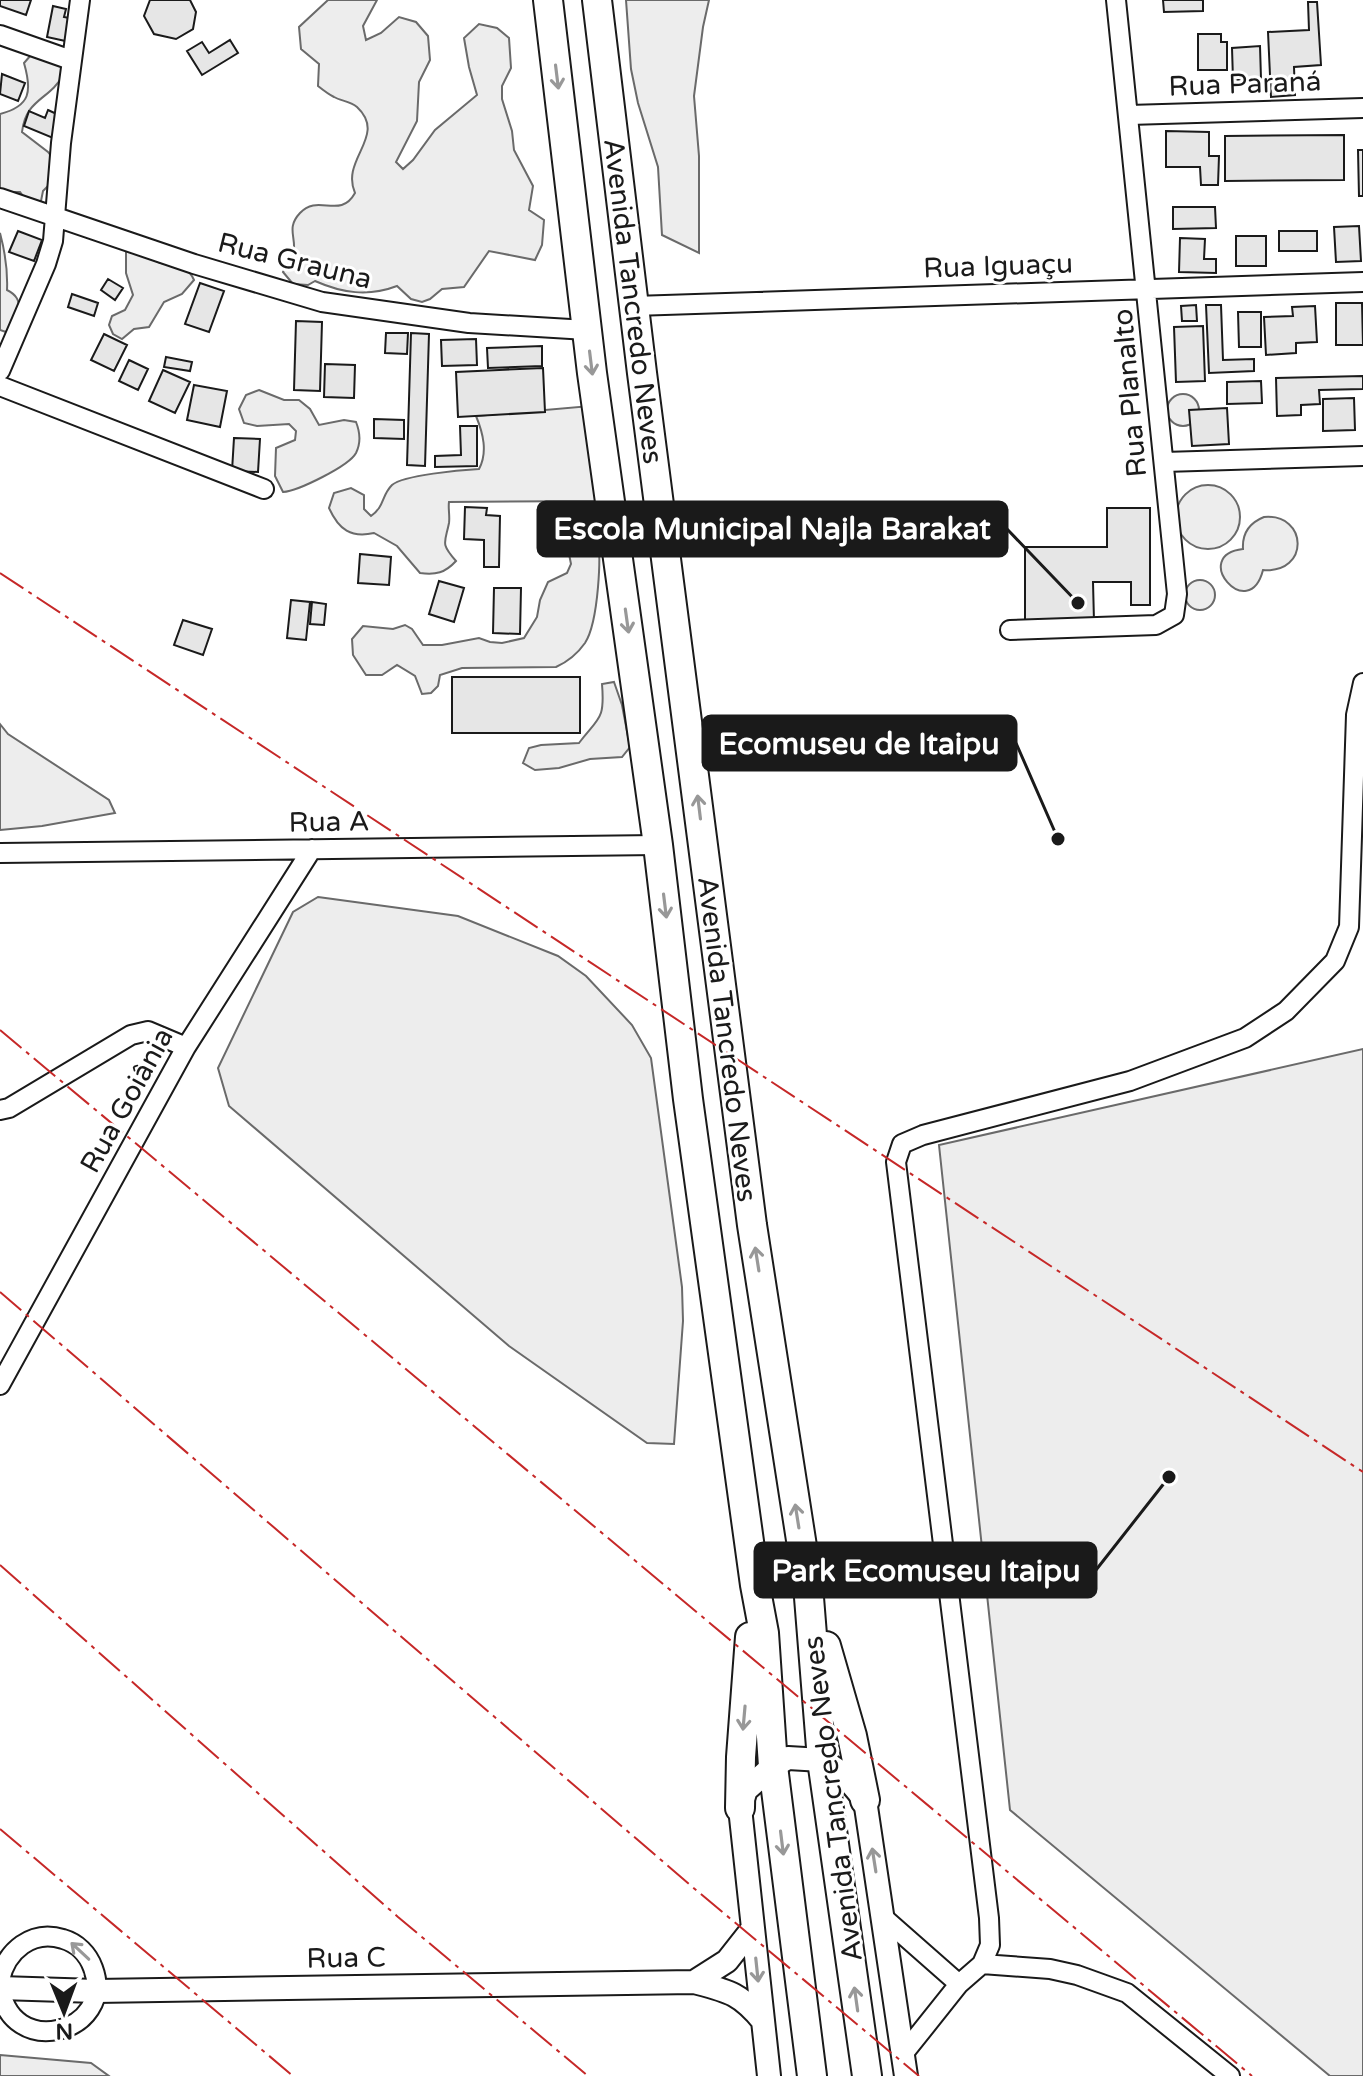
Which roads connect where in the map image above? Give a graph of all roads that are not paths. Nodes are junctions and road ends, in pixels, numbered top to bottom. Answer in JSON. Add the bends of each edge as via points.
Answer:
{"nodes":[{"id":1,"x":80,"y":0,"type":"edge"},
{"id":2,"x":548,"y":0,"type":"edge"},
{"id":3,"x":597,"y":0,"type":"edge"},
{"id":4,"x":1116,"y":0,"type":"edge"},
{"id":5,"x":0,"y":35,"type":"edge"},
{"id":6,"x":71,"y":60,"type":"junction"},
{"id":7,"x":1363,"y":108,"type":"edge"},
{"id":8,"x":1129,"y":115,"type":"junction"},
{"id":9,"x":0,"y":198,"type":"edge"},
{"id":10,"x":55,"y":216,"type":"junction"},
{"id":11,"x":1363,"y":282,"type":"edge"},
{"id":12,"x":1147,"y":288,"type":"junction"},
{"id":13,"x":634,"y":306,"type":"junction"},
{"id":14,"x":587,"y":330,"type":"junction"},
{"id":15,"x":0,"y":371,"type":"edge"},
{"id":16,"x":0,"y":386,"type":"edge"},
{"id":17,"x":1363,"y":456,"type":"edge"},
{"id":18,"x":1164,"y":462,"type":"junction"},
{"id":19,"x":264,"y":489,"type":"dead end"},
{"id":20,"x":1010,"y":630,"type":"dead end"},
{"id":21,"x":1363,"y":683,"type":"edge"},
{"id":22,"x":658,"y":845,"type":"junction"},
{"id":23,"x":312,"y":849,"type":"junction"},
{"id":24,"x":0,"y":853,"type":"edge"},
{"id":25,"x":186,"y":1047,"type":"junction"},
{"id":26,"x":0,"y":1110,"type":"edge"},
{"id":27,"x":0,"y":1385,"type":"edge"},
{"id":28,"x":755,"y":1585,"type":"junction"},
{"id":29,"x":808,"y":1585,"type":"junction"},
{"id":30,"x":822,"y":1760,"type":"junction"},
{"id":31,"x":773,"y":1766,"type":"junction"},
{"id":32,"x":865,"y":1800,"type":"junction"},
{"id":33,"x":740,"y":1808,"type":"junction"},
{"id":34,"x":884,"y":1918,"type":"junction"},
{"id":35,"x":753,"y":1928,"type":"junction"},
{"id":36,"x":982,"y":1964,"type":"junction"},
{"id":37,"x":694,"y":1982,"type":"junction"},
{"id":38,"x":0,"y":1984,"type":"edge"},
{"id":39,"x":959,"y":1984,"type":"junction"},
{"id":40,"x":96,"y":1991,"type":"junction"},
{"id":41,"x":763,"y":2021,"type":"junction"},
{"id":42,"x":904,"y":2053,"type":"junction"},
{"id":43,"x":769,"y":2076,"type":"edge"},
{"id":44,"x":812,"y":2076,"type":"edge"},
{"id":45,"x":867,"y":2076,"type":"edge"},
{"id":46,"x":906,"y":2076,"type":"edge"},
{"id":47,"x":1230,"y":2076,"type":"edge"}],
"edges":[{"from":1,"to":6,"type":"street"},
{"from":2,"to":14,"type":"main road","name":"Avenida Tancredo Neves","one_way":true},
{"from":3,"to":13,"type":"main road","name":"Avenida Tancredo Neves"},
{"from":4,"to":8,"type":"street","name":"Rua Planalto"},
{"from":5,"to":6,"type":"street"},
{"from":6,"to":10,"type":"street"},
{"from":7,"to":8,"type":"street","name":"Rua Paraná"},
{"from":8,"to":12,"type":"street","name":"Rua Planalto"},
{"from":9,"to":10,"type":"street","name":"Rua Grauna"},
{"from":10,"to":14,"type":"street","name":"Rua Grauna","via":[[322,302],[469,323]]},
{"from":10,"to":15,"type":"street","via":[[46,264]]},
{"from":11,"to":12,"type":"street","name":"Rua Iguaçu"},
{"from":12,"to":13,"type":"street","name":"Rua Iguaçu"},
{"from":12,"to":18,"type":"street","name":"Rua Planalto"},
{"from":29,"to":13,"type":"main road","name":"Avenida Tancredo Neves","one_way":true,"via":[[752,1225]]},
{"from":14,"to":22,"type":"main road","name":"Avenida Tancredo Neves","one_way":true},
{"from":16,"to":19,"type":"street"},
{"from":17,"to":18,"type":"street"},
{"from":18,"to":20,"type":"street","name":"Rua Planalto","via":[[1177,594],[1174,615],[1156,625]]},
{"from":21,"to":36,"type":"street","via":[[1356,715],[1349,927],[1335,961],[1286,1011],[1245,1038],[1130,1081],[923,1135],[902,1144],[896,1162],[989,1918],[990,1945]]},
{"from":22,"to":23,"type":"street","name":"Rua A"},
{"from":22,"to":28,"type":"main road","name":"Avenida Tancredo Neves","one_way":true},
{"from":23,"to":24,"type":"street","name":"Rua A"},
{"from":23,"to":25,"type":"street","name":"Rua Goiânia"},
{"from":25,"to":26,"type":"street","via":[[148,1031],[131,1035]]},
{"from":25,"to":27,"type":"street","name":"Rua Goiânia"},
{"from":28,"to":31,"type":"main road","name":"Avenida Tancredo Neves","via":[[764,1633]]},
{"from":28,"to":33,"type":"main road","one_way":true},
{"from":29,"to":30,"type":"main road","name":"Avenida Tancredo Neves"},
{"from":29,"to":32,"type":"main road"},
{"from":30,"to":31,"type":"street","via":[[788,1758]]},
{"from":30,"to":32,"type":"street","via":[[843,1774]]},
{"from":45,"to":30,"type":"main road","name":"Avenida Tancredo Neves","one_way":true},
{"from":31,"to":33,"type":"street","via":[[746,1790]]},
{"from":31,"to":44,"type":"main road","name":"Avenida Tancredo Neves","one_way":true},
{"from":34,"to":32,"type":"street","one_way":true},
{"from":33,"to":35,"type":"street"},
{"from":34,"to":39,"type":"street"},
{"from":34,"to":42,"type":"street"},
{"from":35,"to":37,"type":"street","via":[[727,1961]]},
{"from":35,"to":41,"type":"street","one_way":true},
{"from":36,"to":39,"type":"street"},
{"from":36,"to":47,"type":"street","via":[[1050,1969],[1127,1993]]},
{"from":37,"to":40,"type":"street","name":"Rua C"},
{"from":37,"to":41,"type":"street","name":"Rua C","via":[[747,2002]]},
{"from":38,"to":40,"type":"street","name":"Rua C"},
{"from":38,"to":40,"type":"street","via":[[4,2003],[17,2021],[50,2032],[81,2019]]},
{"from":40,"to":38,"type":"street","one_way":true,"via":[[87,1955],[58,1937],[24,1943],[7,1958]]},
{"from":39,"to":42,"type":"street"},
{"from":41,"to":43,"type":"street"},
{"from":42,"to":46,"type":"street"}]}
